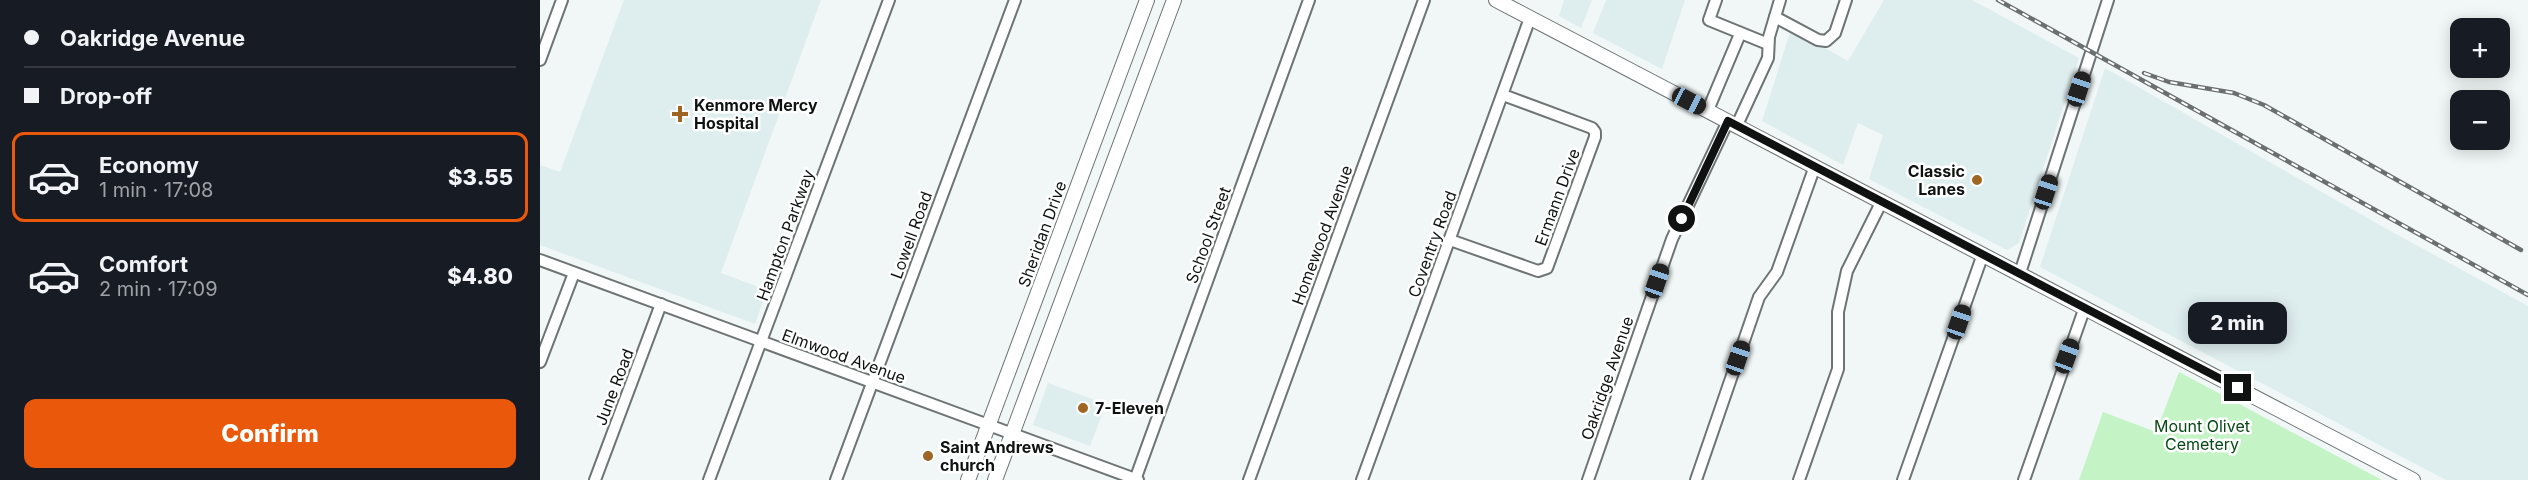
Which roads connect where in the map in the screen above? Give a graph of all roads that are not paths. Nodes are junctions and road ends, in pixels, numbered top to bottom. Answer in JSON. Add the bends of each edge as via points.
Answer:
{"nodes":[{"id":1,"x":562,"y":0,"type":"edge"},
{"id":2,"x":889,"y":0,"type":"edge"},
{"id":3,"x":1015,"y":0,"type":"edge"},
{"id":4,"x":1147,"y":0,"type":"edge"},
{"id":5,"x":1173,"y":0,"type":"edge"},
{"id":6,"x":1309,"y":0,"type":"edge"},
{"id":7,"x":1424,"y":0,"type":"edge"},
{"id":8,"x":1496,"y":0,"type":"edge"},
{"id":9,"x":1716,"y":0,"type":"edge"},
{"id":10,"x":1780,"y":0,"type":"edge"},
{"id":11,"x":1846,"y":0,"type":"edge"},
{"id":12,"x":2108,"y":0,"type":"edge"},
{"id":13,"x":1774,"y":16,"type":"junction"},
{"id":14,"x":1530,"y":18,"type":"junction"},
{"id":15,"x":1137,"y":29,"type":"junction"},
{"id":16,"x":1740,"y":34,"type":"junction"},
{"id":17,"x":1160,"y":38,"type":"junction"},
{"id":18,"x":1768,"y":44,"type":"junction"},
{"id":19,"x":540,"y":60,"type":"edge"},
{"id":20,"x":1503,"y":95,"type":"junction"},
{"id":21,"x":1708,"y":110,"type":"junction"},
{"id":22,"x":1732,"y":123,"type":"junction"},
{"id":23,"x":1815,"y":166,"type":"junction"},
{"id":24,"x":1882,"y":201,"type":"junction"},
{"id":25,"x":1068,"y":212,"type":"junction"},
{"id":26,"x":1092,"y":220,"type":"junction"},
{"id":27,"x":1450,"y":240,"type":"junction"},
{"id":28,"x":1983,"y":254,"type":"junction"},
{"id":29,"x":540,"y":260,"type":"edge"},
{"id":30,"x":574,"y":273,"type":"junction"},
{"id":31,"x":2020,"y":273,"type":"junction"},
{"id":32,"x":661,"y":304,"type":"junction"},
{"id":33,"x":2085,"y":307,"type":"junction"},
{"id":34,"x":761,"y":341,"type":"junction"},
{"id":35,"x":540,"y":362,"type":"edge"},
{"id":36,"x":872,"y":383,"type":"junction"},
{"id":37,"x":988,"y":426,"type":"junction"},
{"id":38,"x":1012,"y":434,"type":"junction"},
{"id":39,"x":595,"y":480,"type":"edge"},
{"id":40,"x":709,"y":480,"type":"edge"},
{"id":41,"x":836,"y":480,"type":"edge"},
{"id":42,"x":968,"y":480,"type":"edge"},
{"id":43,"x":995,"y":480,"type":"edge"},
{"id":44,"x":1136,"y":480,"type":"edge"},
{"id":45,"x":1249,"y":480,"type":"edge"},
{"id":46,"x":1362,"y":480,"type":"edge"},
{"id":47,"x":1588,"y":480,"type":"edge"},
{"id":48,"x":1696,"y":480,"type":"edge"},
{"id":49,"x":1799,"y":480,"type":"edge"},
{"id":50,"x":1903,"y":480,"type":"edge"},
{"id":51,"x":2024,"y":480,"type":"edge"},
{"id":52,"x":2413,"y":480,"type":"edge"}],
"edges":[{"from":1,"to":19,"type":"street"},
{"from":2,"to":34,"type":"street","name":"Hampton Parkway"},
{"from":3,"to":36,"type":"street","name":"Lowell Road"},
{"from":4,"to":15,"type":"main road","name":"Sheridan Drive"},
{"from":5,"to":17,"type":"main road"},
{"from":6,"to":44,"type":"street","name":"School Street"},
{"from":7,"to":45,"type":"street","name":"Homewood Avenue"},
{"from":8,"to":14,"type":"main road"},
{"from":9,"to":16,"type":"street","via":[[1709,20]]},
{"from":10,"to":13,"type":"street","name":"Oakridge Avenue"},
{"from":11,"to":13,"type":"street","via":[[1835,33],[1826,41]]},
{"from":12,"to":31,"type":"street"},
{"from":13,"to":18,"type":"street","name":"Oakridge Avenue"},
{"from":14,"to":20,"type":"street","name":"Coventry Road"},
{"from":14,"to":21,"type":"main road"},
{"from":15,"to":17,"type":"main road"},
{"from":15,"to":25,"type":"main road","name":"Sheridan Drive"},
{"from":16,"to":18,"type":"street"},
{"from":16,"to":21,"type":"street"},
{"from":17,"to":26,"type":"main road"},
{"from":18,"to":22,"type":"street","name":"Oakridge Avenue","via":[[1768,58]]},
{"from":20,"to":27,"type":"street","name":"Coventry Road"},
{"from":20,"to":27,"type":"street","name":"Ermann Drive","via":[[1592,128],[1596,132],[1591,148],[1544,271]]},
{"from":21,"to":22,"type":"main road"},
{"from":22,"to":23,"type":"main road"},
{"from":22,"to":47,"type":"street","name":"Oakridge Avenue","via":[[1672,239]]},
{"from":23,"to":24,"type":"main road"},
{"from":23,"to":48,"type":"street","via":[[1777,272],[1759,297]]},
{"from":24,"to":28,"type":"main road"},
{"from":24,"to":49,"type":"street","via":[[1847,271],[1839,312],[1838,369]]},
{"from":25,"to":26,"type":"main road"},
{"from":25,"to":37,"type":"main road","name":"Sheridan Drive"},
{"from":26,"to":38,"type":"main road"},
{"from":27,"to":46,"type":"street","name":"Coventry Road"},
{"from":28,"to":31,"type":"main road"},
{"from":28,"to":50,"type":"street"},
{"from":29,"to":30,"type":"street","name":"Elmwood Avenue"},
{"from":30,"to":32,"type":"street","name":"Elmwood Avenue"},
{"from":30,"to":35,"type":"street"},
{"from":31,"to":33,"type":"main road"},
{"from":32,"to":34,"type":"street","name":"Elmwood Avenue"},
{"from":32,"to":39,"type":"street","name":"June Road"},
{"from":33,"to":51,"type":"street"},
{"from":33,"to":52,"type":"main road"},
{"from":34,"to":36,"type":"street","name":"Elmwood Avenue"},
{"from":34,"to":40,"type":"street","name":"Hampton Parkway"},
{"from":36,"to":37,"type":"street","name":"Elmwood Avenue"},
{"from":36,"to":41,"type":"street","name":"Lowell Road"},
{"from":37,"to":38,"type":"street","name":"Elmwood Avenue"},
{"from":37,"to":42,"type":"main road","name":"Sheridan Drive"},
{"from":38,"to":43,"type":"main road"},
{"from":38,"to":44,"type":"street","name":"Elmwood Avenue"}]}
